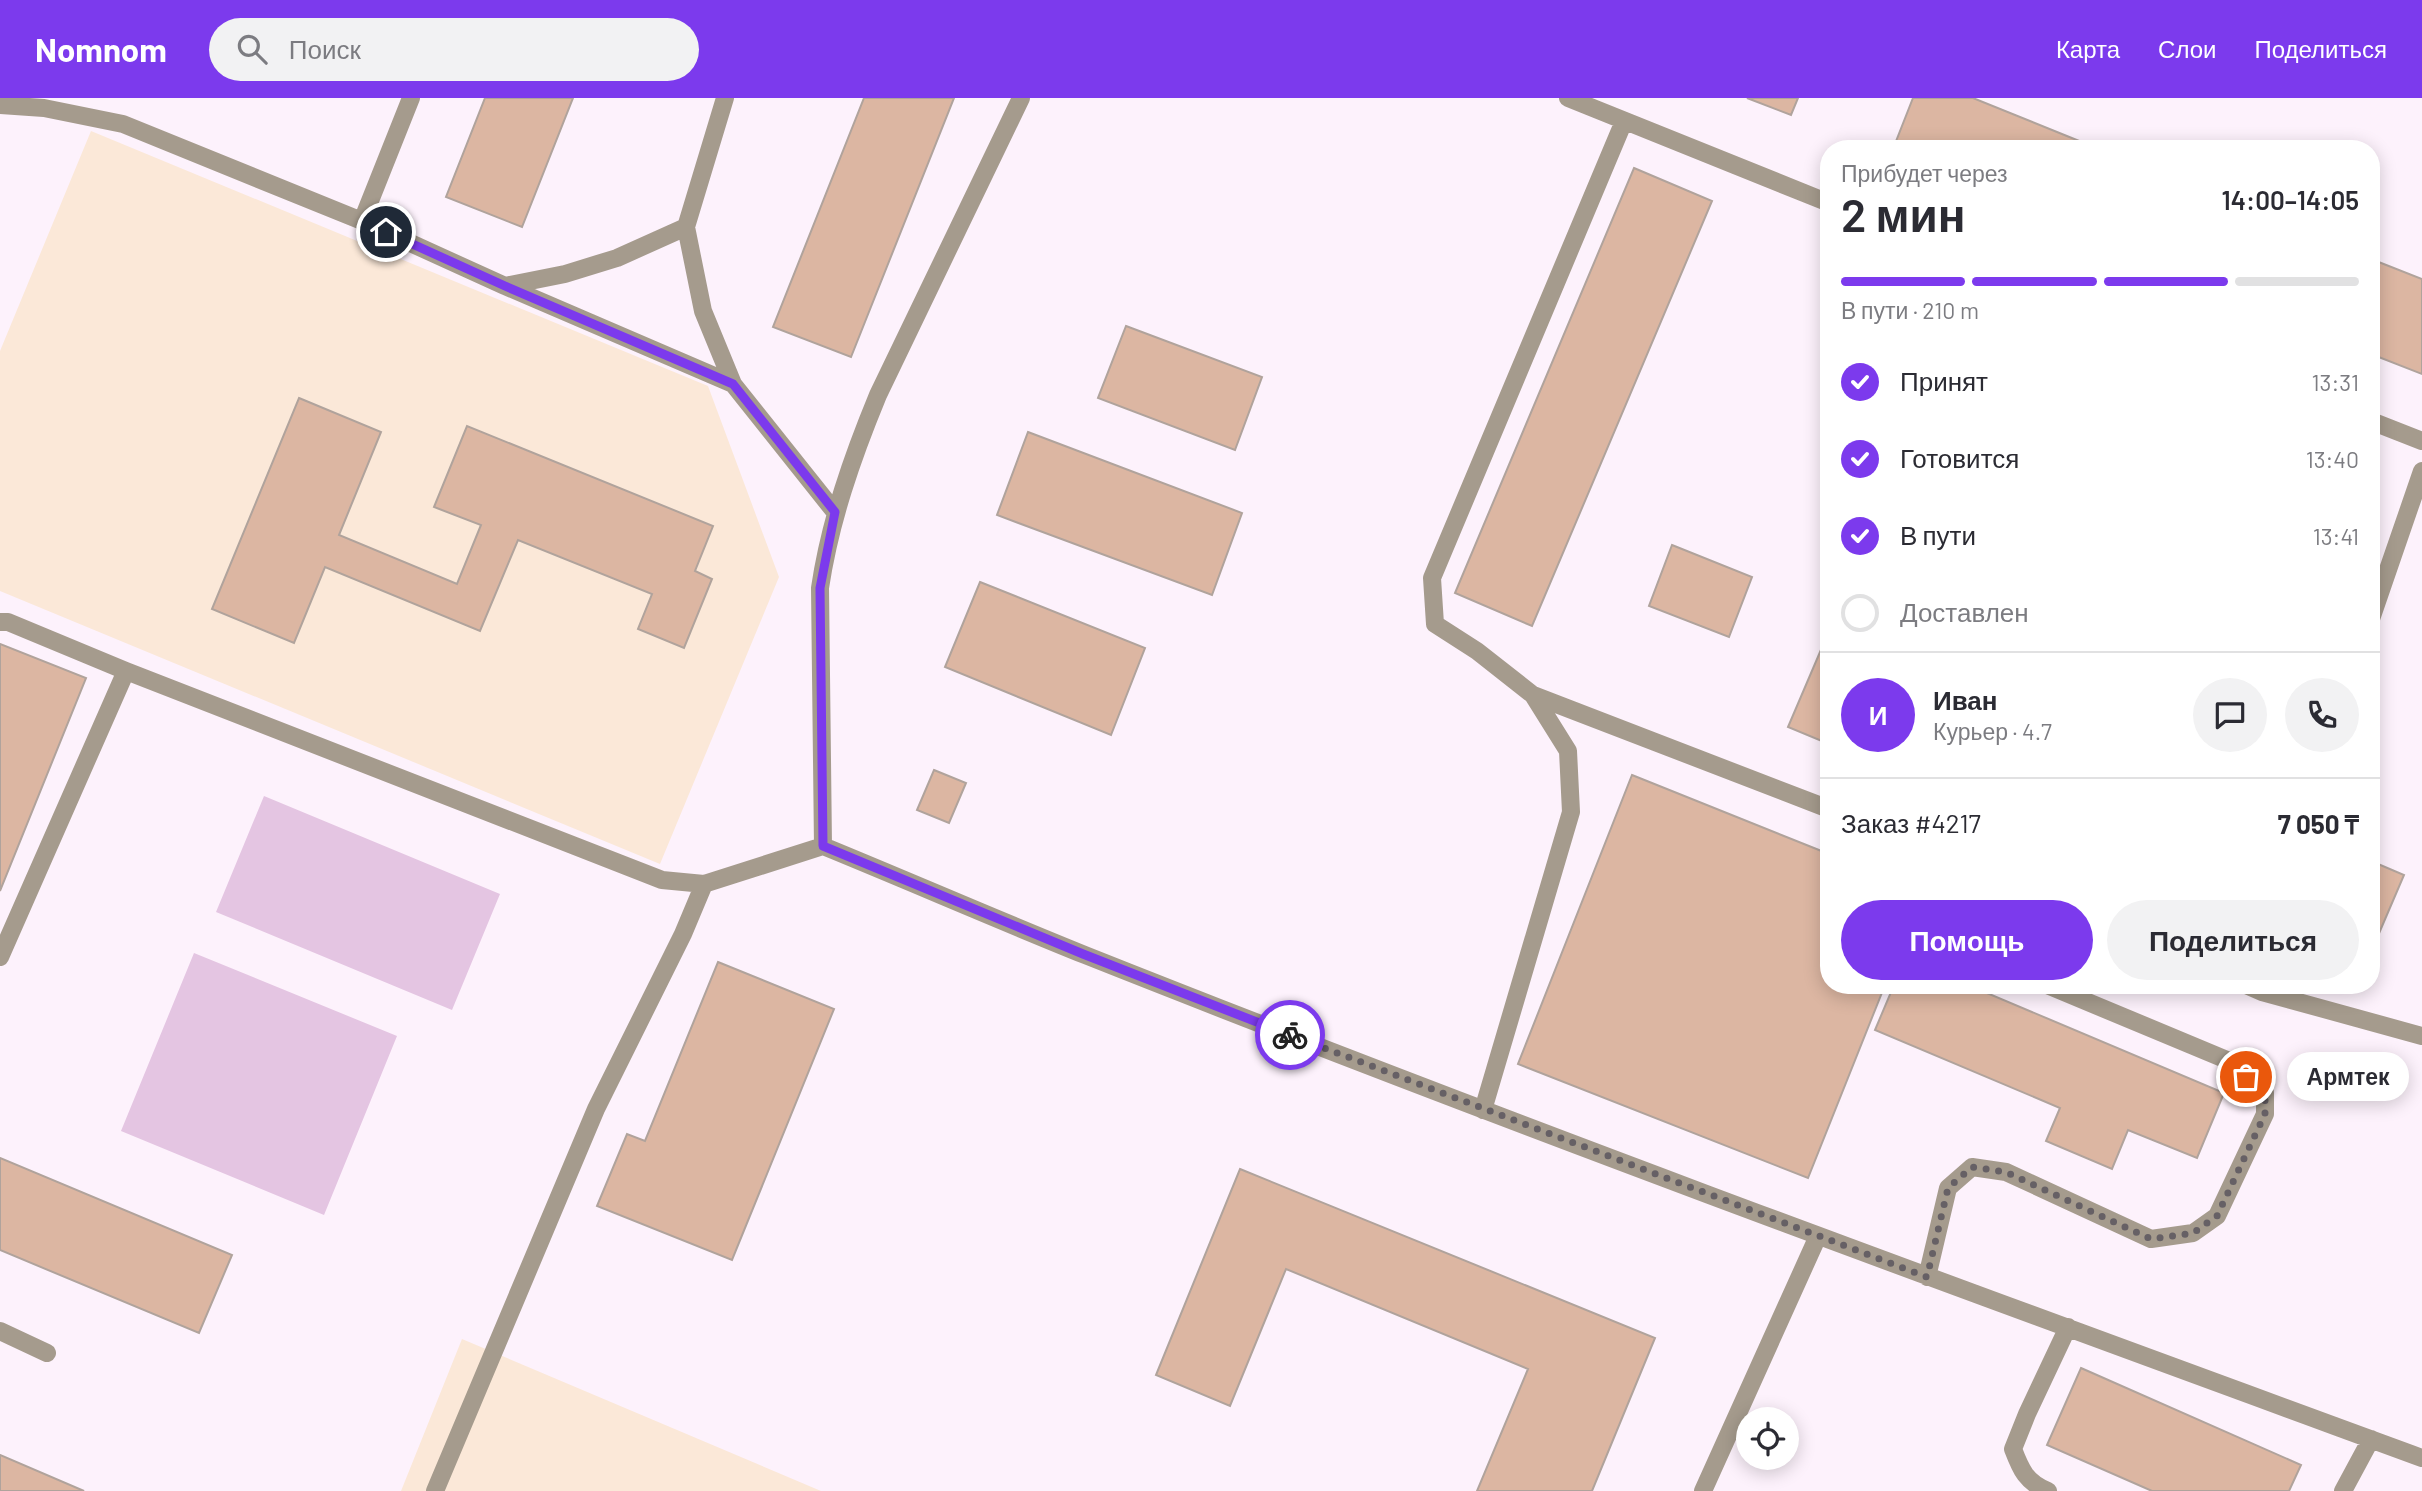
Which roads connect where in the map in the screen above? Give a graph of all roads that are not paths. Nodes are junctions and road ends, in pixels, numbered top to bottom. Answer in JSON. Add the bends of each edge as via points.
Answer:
{"nodes":[{"id":1,"x":411,"y":98,"type":"edge"},
{"id":2,"x":725,"y":98,"type":"edge"},
{"id":3,"x":1021,"y":98,"type":"edge"},
{"id":4,"x":1568,"y":98,"type":"edge"},
{"id":5,"x":0,"y":105,"type":"edge"},
{"id":6,"x":1624,"y":121,"type":"junction"},
{"id":7,"x":1820,"y":199,"type":"edge"},
{"id":8,"x":362,"y":221,"type":"junction"},
{"id":9,"x":685,"y":227,"type":"junction"},
{"id":10,"x":505,"y":286,"type":"junction"},
{"id":11,"x":733,"y":384,"type":"junction"},
{"id":12,"x":2380,"y":425,"type":"edge"},
{"id":13,"x":2422,"y":441,"type":"edge"},
{"id":14,"x":2422,"y":471,"type":"edge"},
{"id":15,"x":835,"y":512,"type":"junction"},
{"id":16,"x":2380,"y":593,"type":"edge"},
{"id":17,"x":0,"y":622,"type":"edge"},
{"id":18,"x":126,"y":671,"type":"junction"},
{"id":19,"x":1533,"y":695,"type":"junction"},
{"id":20,"x":1820,"y":805,"type":"edge"},
{"id":21,"x":823,"y":846,"type":"junction"},
{"id":22,"x":704,"y":884,"type":"junction"},
{"id":23,"x":0,"y":957,"type":"edge"},
{"id":24,"x":2068,"y":994,"type":"edge"},
{"id":25,"x":2269,"y":994,"type":"edge"},
{"id":26,"x":2422,"y":1036,"type":"edge"},
{"id":27,"x":1483,"y":1110,"type":"junction"},
{"id":28,"x":1818,"y":1236,"type":"junction"},
{"id":29,"x":1927,"y":1277,"type":"junction"},
{"id":30,"x":2068,"y":1326,"type":"junction"},
{"id":31,"x":0,"y":1331,"type":"edge"},
{"id":32,"x":47,"y":1353,"type":"dead end"},
{"id":33,"x":2371,"y":1439,"type":"junction"},
{"id":34,"x":2422,"y":1458,"type":"edge"},
{"id":35,"x":435,"y":1491,"type":"edge"},
{"id":36,"x":1703,"y":1491,"type":"edge"},
{"id":37,"x":2048,"y":1491,"type":"edge"},
{"id":38,"x":2343,"y":1491,"type":"edge"}],
"edges":[{"from":1,"to":8,"type":"lane"},
{"from":2,"to":9,"type":"lane"},
{"from":3,"to":15,"type":"lane","via":[[878,395]]},
{"from":4,"to":6,"type":"lane"},
{"from":5,"to":8,"type":"lane","via":[[44,107],[123,124]]},
{"from":6,"to":7,"type":"lane"},
{"from":6,"to":19,"type":"lane","via":[[1432,578],[1434,624]]},
{"from":8,"to":10,"type":"lane"},
{"from":9,"to":10,"type":"lane","via":[[617,258]]},
{"from":9,"to":11,"type":"lane","via":[[703,311]]},
{"from":10,"to":11,"type":"lane"},
{"from":11,"to":15,"type":"lane"},
{"from":12,"to":13,"type":"lane"},
{"from":14,"to":16,"type":"lane"},
{"from":15,"to":21,"type":"lane","via":[[820,588]]},
{"from":17,"to":18,"type":"lane"},
{"from":18,"to":22,"type":"lane","via":[[662,880]]},
{"from":18,"to":23,"type":"lane"},
{"from":19,"to":20,"type":"lane"},
{"from":19,"to":27,"type":"lane","via":[[1568,751],[1572,812]]},
{"from":21,"to":22,"type":"lane"},
{"from":21,"to":27,"type":"lane","via":[[1083,954]]},
{"from":22,"to":35,"type":"lane","via":[[596,1108]]},
{"from":24,"to":29,"type":"lane","via":[[2227,1060],[2265,1093],[2265,1114],[2217,1216],[2193,1233],[2151,1239],[2006,1172],[1972,1167],[1948,1188]]},
{"from":25,"to":26,"type":"lane"},
{"from":27,"to":28,"type":"lane"},
{"from":28,"to":29,"type":"lane"},
{"from":28,"to":36,"type":"lane"},
{"from":29,"to":30,"type":"lane"},
{"from":30,"to":33,"type":"lane"},
{"from":30,"to":37,"type":"lane","via":[[2013,1449],[2021,1472]]},
{"from":31,"to":32,"type":"lane"},
{"from":33,"to":34,"type":"lane"},
{"from":33,"to":38,"type":"lane"}]}
